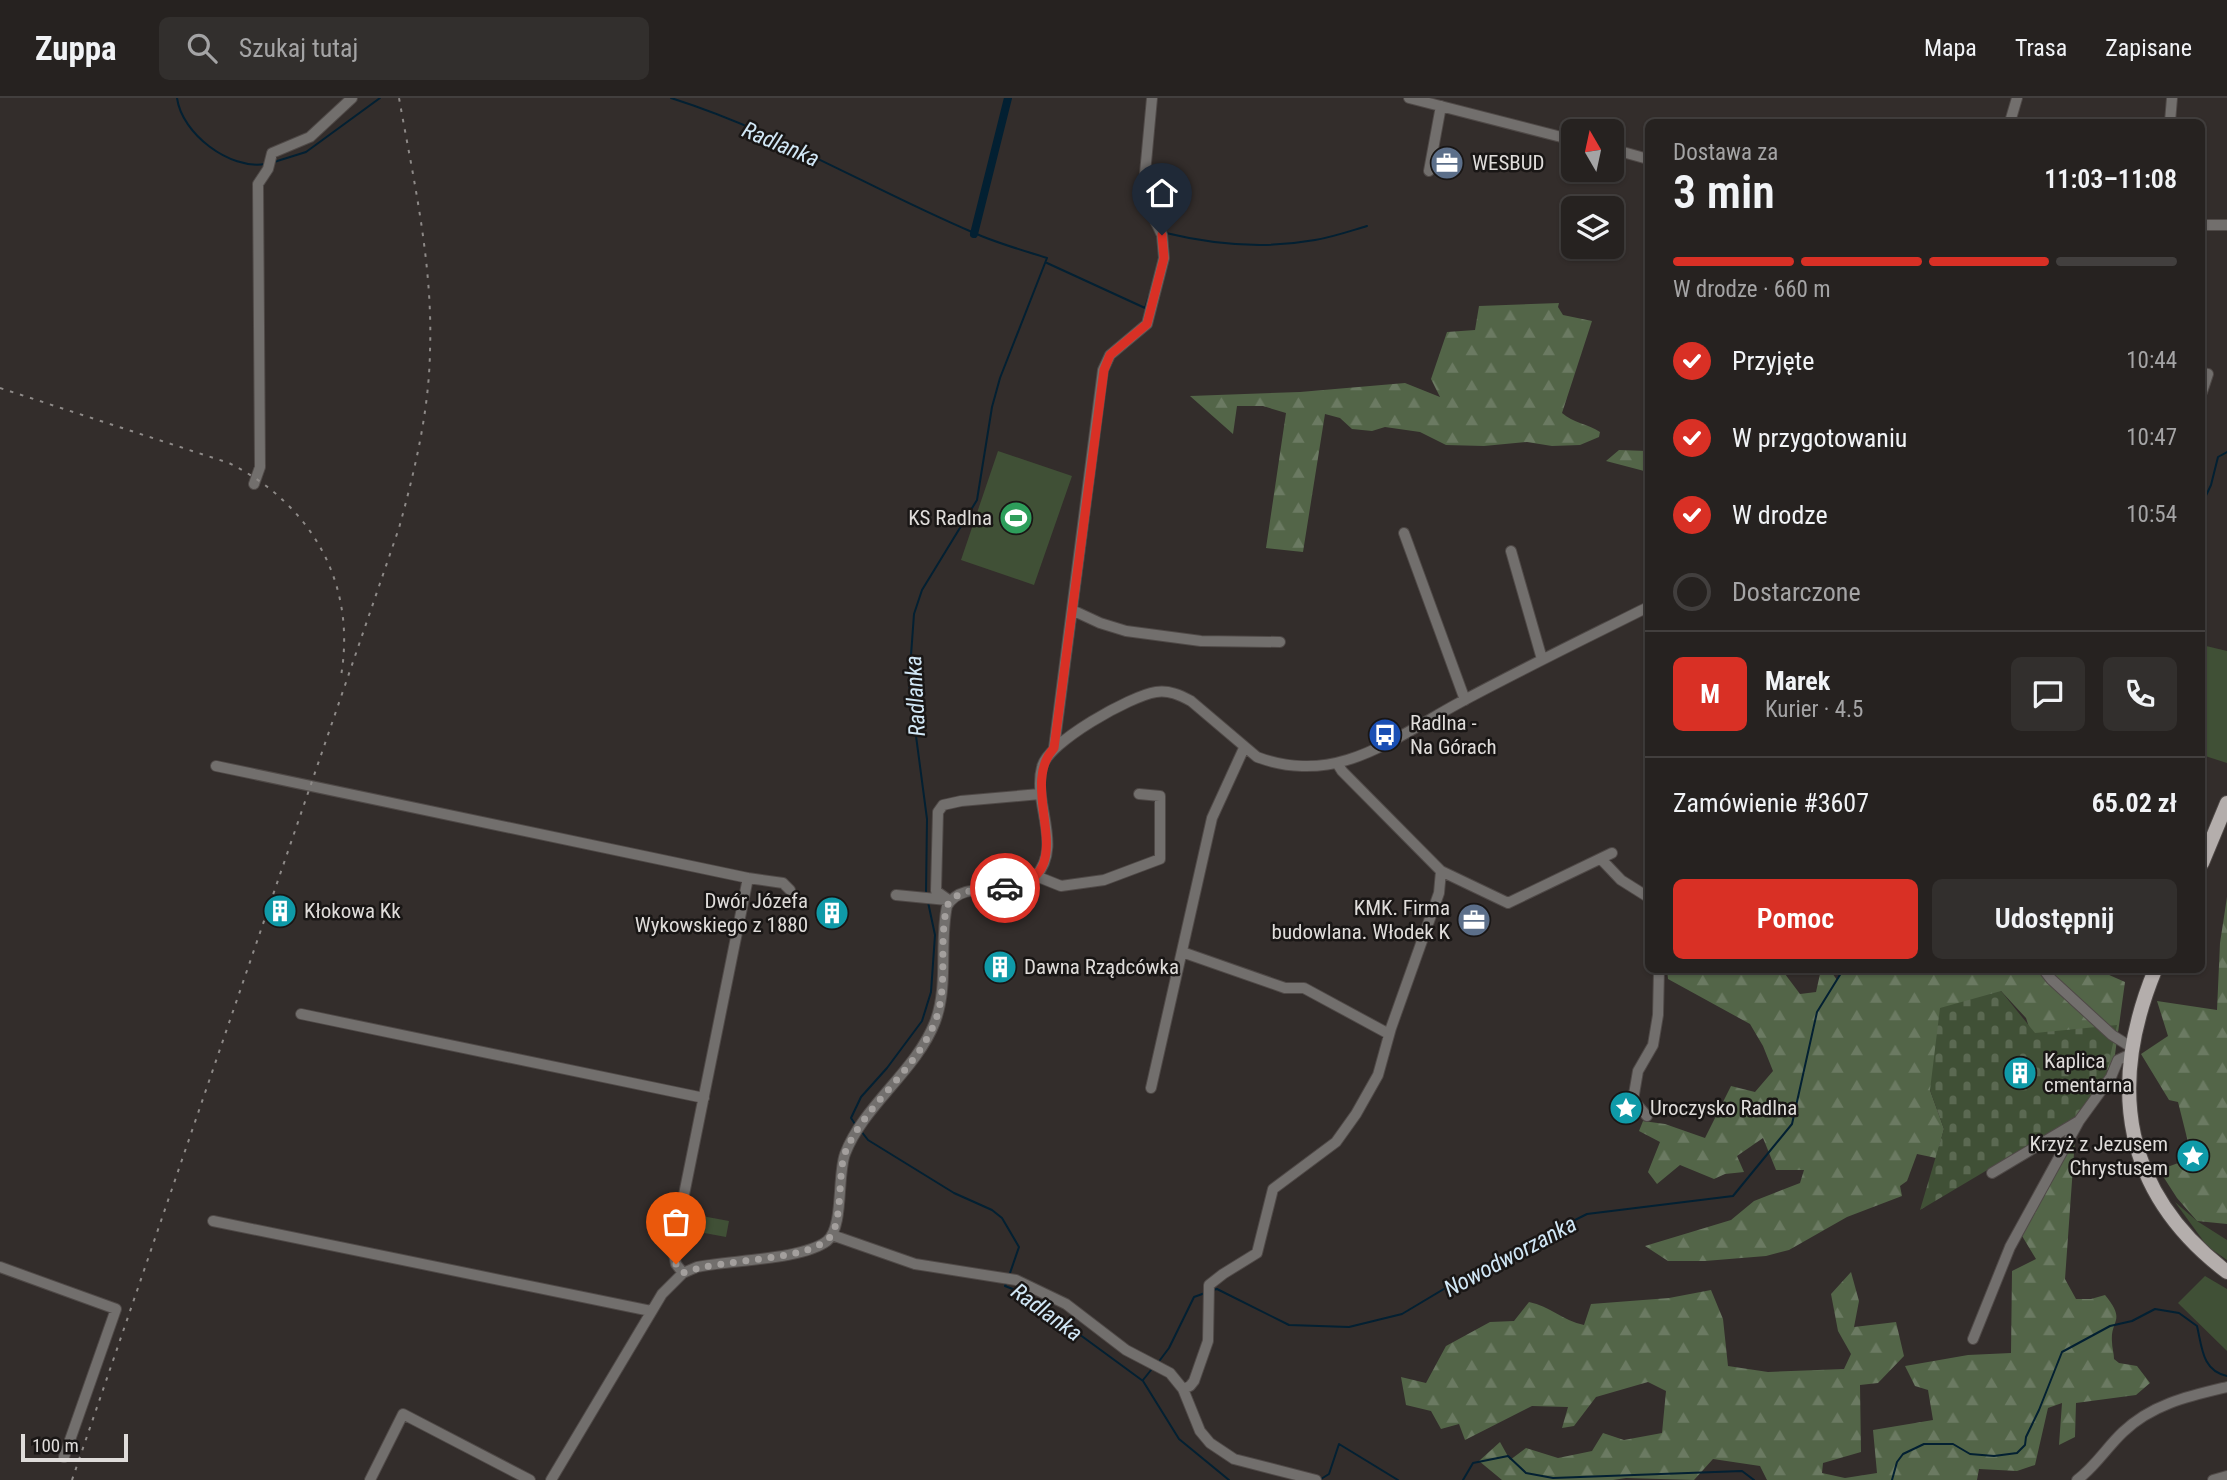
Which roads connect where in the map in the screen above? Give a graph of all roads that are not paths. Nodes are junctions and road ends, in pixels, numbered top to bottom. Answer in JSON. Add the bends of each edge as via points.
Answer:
{"nodes":[{"id":1,"x":352,"y":98,"type":"edge"},
{"id":2,"x":1152,"y":98,"type":"edge"},
{"id":3,"x":1409,"y":98,"type":"edge"},
{"id":4,"x":2017,"y":98,"type":"edge"},
{"id":5,"x":2172,"y":98,"type":"edge"},
{"id":6,"x":1441,"y":106,"type":"junction"},
{"id":7,"x":2011,"y":119,"type":"edge"},
{"id":8,"x":2170,"y":119,"type":"edge"},
{"id":9,"x":1561,"y":137,"type":"edge"},
{"id":10,"x":1624,"y":152,"type":"edge"},
{"id":11,"x":1645,"y":158,"type":"edge"},
{"id":12,"x":1429,"y":171,"type":"dead end"},
{"id":13,"x":2205,"y":225,"type":"edge"},
{"id":14,"x":2227,"y":225,"type":"edge"},
{"id":15,"x":254,"y":484,"type":"dead end"},
{"id":16,"x":1404,"y":533,"type":"dead end"},
{"id":17,"x":1511,"y":551,"type":"dead end"},
{"id":18,"x":1645,"y":608,"type":"edge"},
{"id":19,"x":1072,"y":610,"type":"junction"},
{"id":20,"x":1280,"y":642,"type":"dead end"},
{"id":21,"x":1542,"y":659,"type":"junction"},
{"id":22,"x":1465,"y":700,"type":"junction"},
{"id":23,"x":1054,"y":748,"type":"junction"},
{"id":24,"x":1244,"y":748,"type":"junction"},
{"id":25,"x":1337,"y":763,"type":"junction"},
{"id":26,"x":216,"y":766,"type":"dead end"},
{"id":27,"x":1040,"y":794,"type":"junction"},
{"id":28,"x":1139,"y":794,"type":"dead end"},
{"id":29,"x":2227,"y":803,"type":"edge"},
{"id":30,"x":1612,"y":853,"type":"dead end"},
{"id":31,"x":2205,"y":856,"type":"edge"},
{"id":32,"x":1601,"y":859,"type":"junction"},
{"id":33,"x":1441,"y":871,"type":"junction"},
{"id":34,"x":1036,"y":876,"type":"junction"},
{"id":35,"x":748,"y":878,"type":"junction"},
{"id":36,"x":790,"y":890,"type":"dead end"},
{"id":37,"x":896,"y":895,"type":"dead end"},
{"id":38,"x":1645,"y":895,"type":"edge"},
{"id":39,"x":950,"y":901,"type":"junction"},
{"id":40,"x":1182,"y":952,"type":"junction"},
{"id":41,"x":1659,"y":973,"type":"edge"},
{"id":42,"x":2154,"y":973,"type":"edge"},
{"id":43,"x":2047,"y":974,"type":"edge"},
{"id":44,"x":301,"y":1014,"type":"dead end"},
{"id":45,"x":1389,"y":1034,"type":"junction"},
{"id":46,"x":2131,"y":1051,"type":"junction"},
{"id":47,"x":1151,"y":1088,"type":"dead end"},
{"id":48,"x":704,"y":1098,"type":"junction"},
{"id":49,"x":1647,"y":1116,"type":"dead end"},
{"id":50,"x":2079,"y":1121,"type":"junction"},
{"id":51,"x":1992,"y":1173,"type":"dead end"},
{"id":52,"x":213,"y":1221,"type":"dead end"},
{"id":53,"x":832,"y":1235,"type":"junction"},
{"id":54,"x":0,"y":1267,"type":"edge"},
{"id":55,"x":2227,"y":1272,"type":"edge"},
{"id":56,"x":683,"y":1273,"type":"junction"},
{"id":57,"x":651,"y":1311,"type":"junction"},
{"id":58,"x":1973,"y":1339,"type":"dead end"},
{"id":59,"x":2227,"y":1387,"type":"edge"},
{"id":60,"x":1183,"y":1389,"type":"junction"},
{"id":61,"x":64,"y":1457,"type":"dead end"},
{"id":62,"x":2227,"y":1476,"type":"edge"},
{"id":63,"x":1311,"y":1479,"type":"edge"},
{"id":64,"x":370,"y":1480,"type":"edge"},
{"id":65,"x":530,"y":1480,"type":"edge"},
{"id":66,"x":551,"y":1480,"type":"edge"},
{"id":67,"x":2077,"y":1480,"type":"edge"},
{"id":68,"x":2213,"y":1480,"type":"edge"}],
"edges":[{"from":1,"to":15,"type":"street","via":[[310,137],[272,153],[258,184],[260,467]]},
{"from":2,"to":19,"type":"street","via":[[1143,195],[1162,235],[1164,258],[1147,324],[1110,355],[1104,370]]},
{"from":3,"to":6,"type":"street"},
{"from":4,"to":7,"type":"street"},
{"from":5,"to":8,"type":"street"},
{"from":6,"to":9,"type":"street"},
{"from":6,"to":12,"type":"street"},
{"from":10,"to":11,"type":"street"},
{"from":13,"to":14,"type":"street"},
{"from":16,"to":22,"type":"street"},
{"from":17,"to":21,"type":"street"},
{"from":18,"to":21,"type":"street"},
{"from":19,"to":20,"type":"street","via":[[1126,631],[1201,641]]},
{"from":19,"to":23,"type":"street"},
{"from":21,"to":22,"type":"street"},
{"from":22,"to":25,"type":"street"},
{"from":23,"to":24,"type":"street","via":[[1124,705],[1163,692],[1191,701]]},
{"from":23,"to":27,"type":"street","via":[[1041,769]]},
{"from":24,"to":25,"type":"street","via":[[1285,765]]},
{"from":24,"to":40,"type":"street","via":[[1212,818]]},
{"from":25,"to":33,"type":"street"},
{"from":26,"to":35,"type":"street"},
{"from":27,"to":34,"type":"street","via":[[1047,845]]},
{"from":27,"to":39,"type":"street","via":[[943,806],[938,813],[936,891]]},
{"from":28,"to":34,"type":"street","via":[[1160,796],[1160,859],[1104,880],[1061,886]]},
{"from":29,"to":31,"type":"main road"},
{"from":30,"to":32,"type":"street"},
{"from":32,"to":33,"type":"street","via":[[1508,903]]},
{"from":32,"to":38,"type":"street","via":[[1621,880]]},
{"from":33,"to":45,"type":"street","via":[[1439,893]]},
{"from":34,"to":39,"type":"street","via":[[1021,886],[964,892]]},
{"from":35,"to":36,"type":"street","via":[[783,883]]},
{"from":35,"to":48,"type":"street"},
{"from":37,"to":39,"type":"street"},
{"from":39,"to":53,"type":"street","via":[[934,1022],[846,1151]]},
{"from":40,"to":45,"type":"street","via":[[1285,988],[1304,988]]},
{"from":40,"to":47,"type":"street"},
{"from":41,"to":49,"type":"street","via":[[1653,1045],[1638,1071],[1633,1100]]},
{"from":42,"to":46,"type":"main road"},
{"from":43,"to":46,"type":"street"},
{"from":44,"to":48,"type":"street"},
{"from":45,"to":60,"type":"street","via":[[1378,1076],[1336,1142],[1273,1189],[1257,1253],[1209,1285],[1208,1341],[1195,1381]]},
{"from":46,"to":50,"type":"street","via":[[2118,1060]]},
{"from":46,"to":55,"type":"main road","via":[[2129,1114],[2150,1181],[2184,1233]]},
{"from":48,"to":56,"type":"street","via":[[673,1249]]},
{"from":50,"to":51,"type":"street"},
{"from":50,"to":58,"type":"street","via":[[2010,1247]]},
{"from":52,"to":57,"type":"street"},
{"from":53,"to":56,"type":"street","via":[[826,1242],[799,1251]]},
{"from":53,"to":60,"type":"street","via":[[915,1264],[1008,1279],[1066,1304],[1126,1350],[1170,1373]]},
{"from":54,"to":61,"type":"street","via":[[116,1309]]},
{"from":56,"to":57,"type":"street"},
{"from":57,"to":66,"type":"street"},
{"from":59,"to":67,"type":"street","via":[[2176,1399],[2154,1410],[2124,1430]]},
{"from":60,"to":63,"type":"street","via":[[1200,1431],[1210,1443],[1234,1459]]},
{"from":62,"to":68,"type":"street"},
{"from":64,"to":65,"type":"street","via":[[403,1414]]}]}
